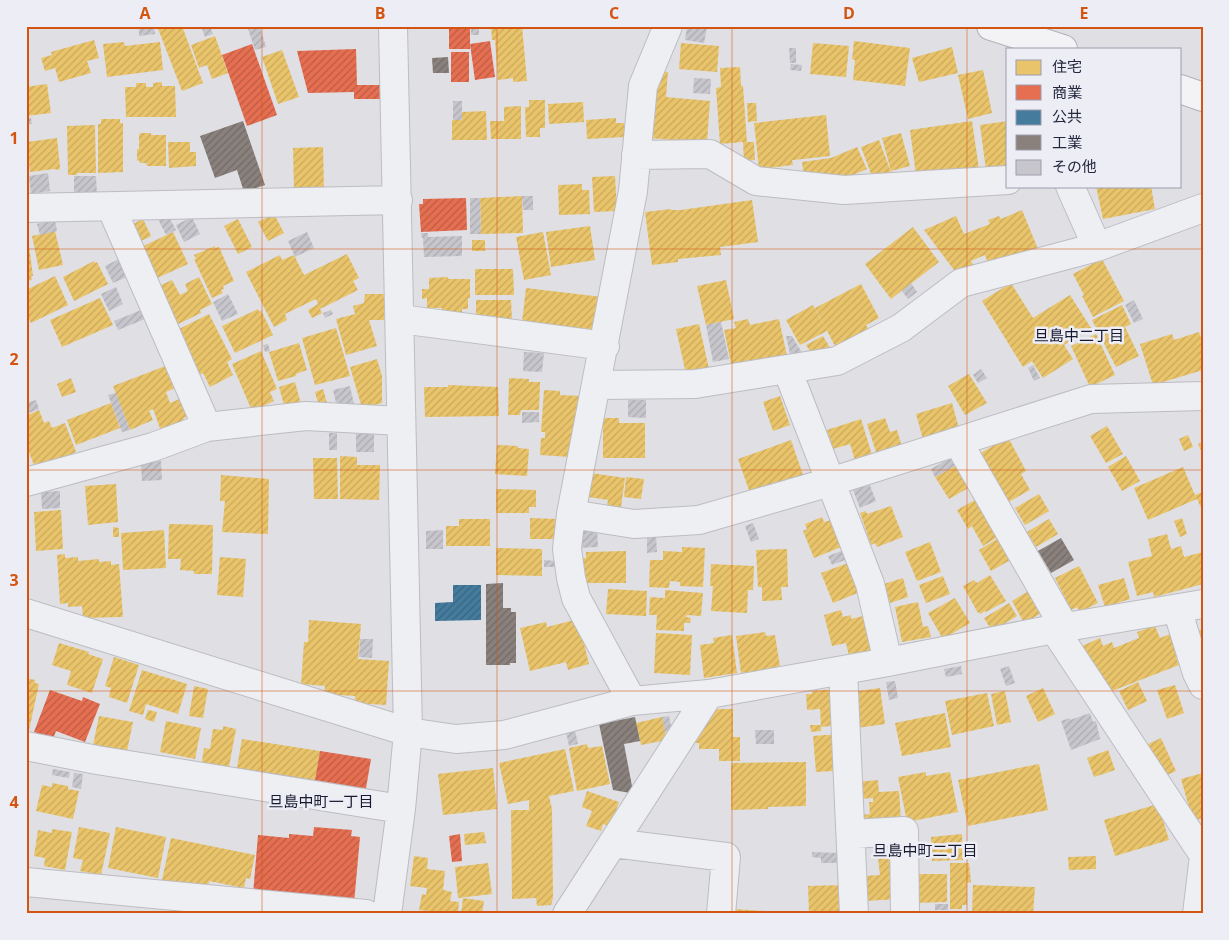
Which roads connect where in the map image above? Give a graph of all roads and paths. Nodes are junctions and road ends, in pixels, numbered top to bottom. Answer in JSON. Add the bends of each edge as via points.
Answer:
{"nodes":[{"id":1,"x":393,"y":26,"type":"edge"},
{"id":2,"x":668,"y":26,"type":"edge"},
{"id":3,"x":991,"y":26,"type":"edge"},
{"id":4,"x":1051,"y":47,"type":"edge"},
{"id":5,"x":1182,"y":90,"type":"edge"},
{"id":6,"x":1203,"y":97,"type":"edge"},
{"id":7,"x":636,"y":155,"type":"junction"},
{"id":8,"x":1006,"y":180,"type":"edge"},
{"id":9,"x":1071,"y":188,"type":"edge"},
{"id":10,"x":398,"y":200,"type":"junction"},
{"id":11,"x":112,"y":207,"type":"junction"},
{"id":12,"x":26,"y":208,"type":"edge"},
{"id":13,"x":1203,"y":208,"type":"edge"},
{"id":14,"x":1097,"y":247,"type":"junction"},
{"id":15,"x":400,"y":319,"type":"junction"},
{"id":16,"x":604,"y":346,"type":"junction"},
{"id":17,"x":787,"y":370,"type":"junction"},
{"id":18,"x":597,"y":385,"type":"junction"},
{"id":19,"x":1203,"y":396,"type":"edge"},
{"id":20,"x":401,"y":421,"type":"junction"},
{"id":21,"x":207,"y":428,"type":"junction"},
{"id":22,"x":958,"y":442,"type":"junction"},
{"id":23,"x":26,"y":482,"type":"edge"},
{"id":24,"x":830,"y":482,"type":"junction"},
{"id":25,"x":571,"y":514,"type":"junction"},
{"id":26,"x":1190,"y":607,"type":"edge"},
{"id":27,"x":26,"y":613,"type":"edge"},
{"id":28,"x":1059,"y":628,"type":"junction"},
{"id":29,"x":888,"y":662,"type":"junction"},
{"id":30,"x":843,"y":670,"type":"junction"},
{"id":31,"x":1203,"y":684,"type":"edge"},
{"id":32,"x":709,"y":694,"type":"junction"},
{"id":33,"x":632,"y":701,"type":"junction"},
{"id":34,"x":408,"y":732,"type":"junction"},
{"id":35,"x":26,"y":746,"type":"edge"},
{"id":36,"x":401,"y":809,"type":"junction"},
{"id":37,"x":852,"y":834,"type":"junction"},
{"id":38,"x":613,"y":843,"type":"junction"},
{"id":39,"x":1203,"y":854,"type":"edge"},
{"id":40,"x":1203,"y":864,"type":"edge"},
{"id":41,"x":26,"y":882,"type":"edge"},
{"id":42,"x":366,"y":914,"type":"edge"},
{"id":43,"x":387,"y":914,"type":"edge"},
{"id":44,"x":567,"y":914,"type":"edge"},
{"id":45,"x":721,"y":914,"type":"edge"},
{"id":46,"x":854,"y":914,"type":"edge"},
{"id":47,"x":905,"y":914,"type":"edge"},
{"id":48,"x":1197,"y":914,"type":"edge"}],
"edges":[{"from":1,"to":10,"type":"street"},
{"from":2,"to":7,"type":"street","via":[[643,86]]},
{"from":3,"to":4,"type":"highway"},
{"from":5,"to":6,"type":"highway"},
{"from":7,"to":8,"type":"street","via":[[710,154],[756,181],[844,190]]},
{"from":7,"to":16,"type":"street","via":[[633,191]]},
{"from":9,"to":14,"type":"street"},
{"from":10,"to":11,"type":"street"},
{"from":10,"to":15,"type":"street"},
{"from":11,"to":12,"type":"street"},
{"from":11,"to":21,"type":"street"},
{"from":13,"to":14,"type":"street"},
{"from":14,"to":17,"type":"street","via":[[961,283],[901,328],[837,361]]},
{"from":15,"to":16,"type":"street"},
{"from":15,"to":20,"type":"street"},
{"from":16,"to":18,"type":"street"},
{"from":17,"to":18,"type":"street","via":[[694,384]]},
{"from":17,"to":24,"type":"street"},
{"from":18,"to":25,"type":"street"},
{"from":19,"to":22,"type":"street","via":[[1092,399]]},
{"from":20,"to":21,"type":"street","via":[[306,416]]},
{"from":20,"to":34,"type":"street"},
{"from":21,"to":23,"type":"street","via":[[153,447]]},
{"from":22,"to":24,"type":"street"},
{"from":22,"to":28,"type":"street"},
{"from":24,"to":25,"type":"street","via":[[699,520],[634,524]]},
{"from":24,"to":29,"type":"street","via":[[870,584]]},
{"from":25,"to":33,"type":"street","via":[[567,549],[576,598]]},
{"from":26,"to":28,"type":"street"},
{"from":26,"to":31,"type":"street","via":[[1197,673]]},
{"from":27,"to":34,"type":"street"},
{"from":28,"to":29,"type":"street"},
{"from":28,"to":39,"type":"street"},
{"from":29,"to":30,"type":"street"},
{"from":30,"to":32,"type":"street"},
{"from":30,"to":37,"type":"street"},
{"from":32,"to":33,"type":"street"},
{"from":32,"to":38,"type":"street"},
{"from":33,"to":34,"type":"street","via":[[504,735],[456,739]]},
{"from":34,"to":36,"type":"street"},
{"from":35,"to":36,"type":"street"},
{"from":36,"to":43,"type":"street"},
{"from":37,"to":46,"type":"street"},
{"from":37,"to":47,"type":"street","via":[[904,831]]},
{"from":38,"to":44,"type":"street"},
{"from":38,"to":45,"type":"street","via":[[726,857]]},
{"from":40,"to":48,"type":"street"},
{"from":41,"to":42,"type":"street"}]}
